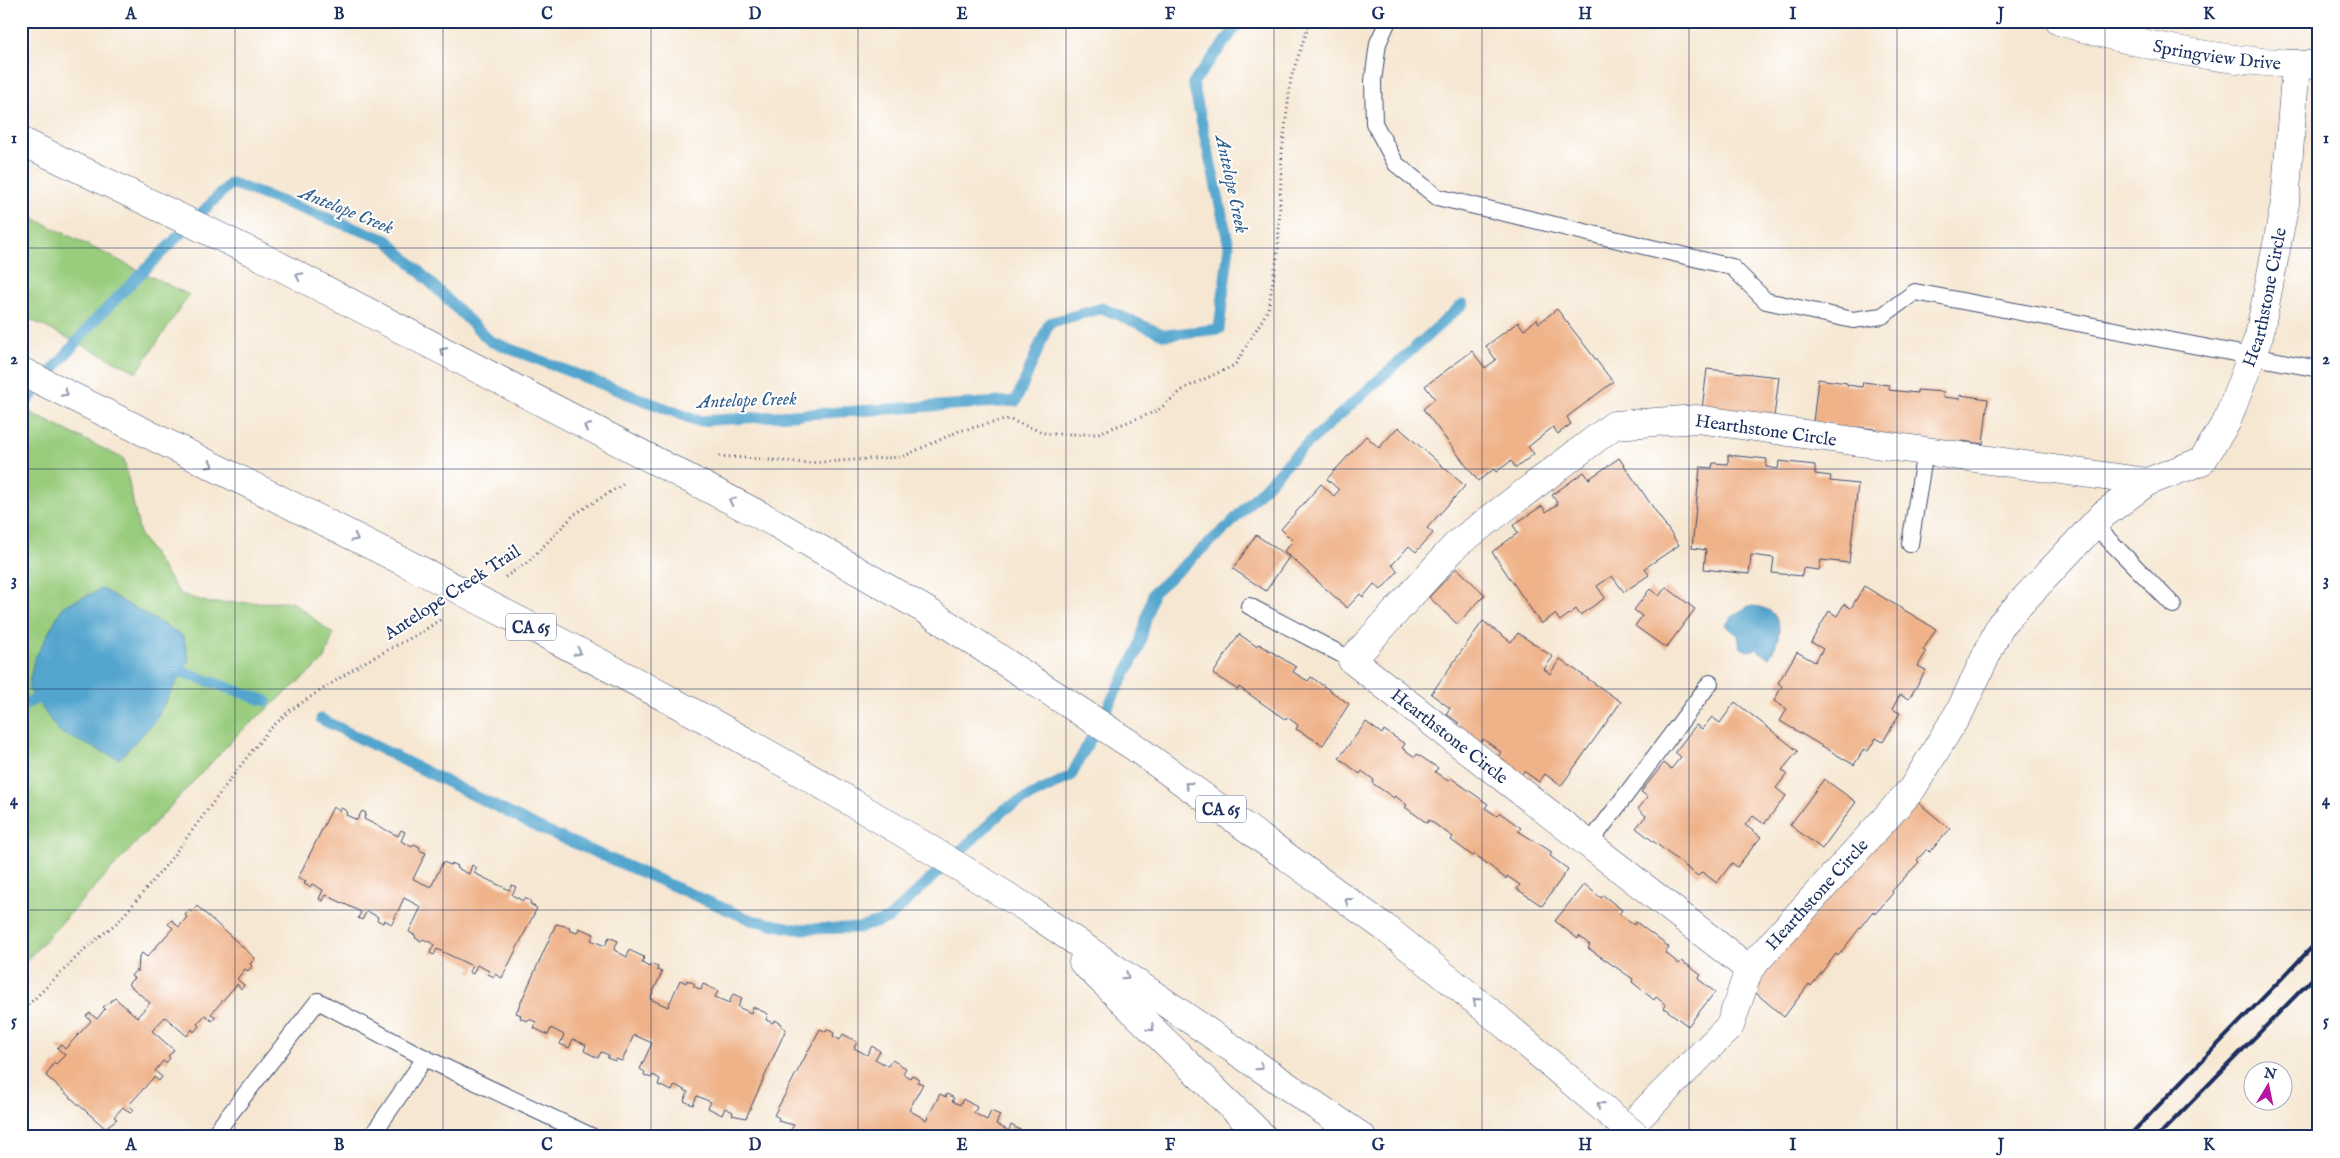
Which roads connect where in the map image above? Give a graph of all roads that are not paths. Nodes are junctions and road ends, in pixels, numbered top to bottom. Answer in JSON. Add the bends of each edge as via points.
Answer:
{"nodes":[{"id":1,"x":1388,"y":21,"type":"edge"},
{"id":2,"x":2059,"y":21,"type":"edge"},
{"id":3,"x":2308,"y":64,"type":"edge"},
{"id":4,"x":21,"y":141,"type":"edge"},
{"id":5,"x":2252,"y":356,"type":"junction"},
{"id":6,"x":2319,"y":369,"type":"edge"},
{"id":7,"x":21,"y":371,"type":"edge"},
{"id":8,"x":1925,"y":452,"type":"junction"},
{"id":9,"x":2147,"y":482,"type":"junction"},
{"id":10,"x":2094,"y":525,"type":"junction"},
{"id":11,"x":1910,"y":544,"type":"dead end"},
{"id":12,"x":2173,"y":605,"type":"dead end"},
{"id":13,"x":1249,"y":606,"type":"dead end"},
{"id":14,"x":1352,"y":660,"type":"junction"},
{"id":15,"x":1710,"y":683,"type":"dead end"},
{"id":16,"x":1589,"y":844,"type":"junction"},
{"id":17,"x":1028,"y":909,"type":"junction"},
{"id":18,"x":1750,"y":969,"type":"junction"},
{"id":19,"x":425,"y":1058,"type":"junction"},
{"id":20,"x":212,"y":1137,"type":"edge"},
{"id":21,"x":371,"y":1137,"type":"edge"},
{"id":22,"x":593,"y":1137,"type":"edge"},
{"id":23,"x":1263,"y":1137,"type":"edge"},
{"id":24,"x":1362,"y":1137,"type":"edge"},
{"id":25,"x":1619,"y":1137,"type":"edge"},
{"id":26,"x":1637,"y":1137,"type":"edge"}],
"edges":[{"from":1,"to":5,"type":"lane","via":[[1378,43],[1373,81],[1374,123],[1396,164],[1437,197],[1732,267],[1766,302],[1853,320],[1882,316],[1915,292]]},
{"from":2,"to":3,"type":"main road","name":"Springview Drive","via":[[2161,49],[2225,59]]},
{"from":3,"to":5,"type":"main road","name":"Hearthstone Circle","via":[[2285,203],[2259,336]]},
{"from":26,"to":4,"type":"main road","number":"CA 65","one_way":true,"bridge":true,"via":[[1384,927],[1133,746],[927,611],[776,523],[262,257]]},
{"from":5,"to":6,"type":"lane"},
{"from":5,"to":9,"type":"main road","name":"Hearthstone Circle","via":[[2226,421],[2202,461]]},
{"from":7,"to":17,"type":"main road","number":"CA 65","one_way":true,"bridge":true,"via":[[683,706],[825,785]]},
{"from":8,"to":9,"type":"main road","name":"Hearthstone Circle"},
{"from":8,"to":11,"type":"lane"},
{"from":8,"to":14,"type":"main road","name":"Hearthstone Circle","via":[[1697,418],[1614,425],[1457,544]]},
{"from":9,"to":10,"type":"main road","name":"Hearthstone Circle"},
{"from":10,"to":12,"type":"lane"},
{"from":10,"to":18,"type":"main road","name":"Hearthstone Circle","via":[[2001,624],[1961,709],[1912,789]]},
{"from":13,"to":14,"type":"lane"},
{"from":14,"to":16,"type":"main road","name":"Hearthstone Circle"},
{"from":15,"to":16,"type":"lane"},
{"from":16,"to":18,"type":"main road","name":"Hearthstone Circle"},
{"from":17,"to":23,"type":"main road","one_way":true},
{"from":17,"to":24,"type":"main road","one_way":true},
{"from":18,"to":25,"type":"main road","via":[[1730,1026]]},
{"from":19,"to":20,"type":"lane","via":[[318,1001]]},
{"from":19,"to":21,"type":"lane"},
{"from":19,"to":22,"type":"lane"}]}
